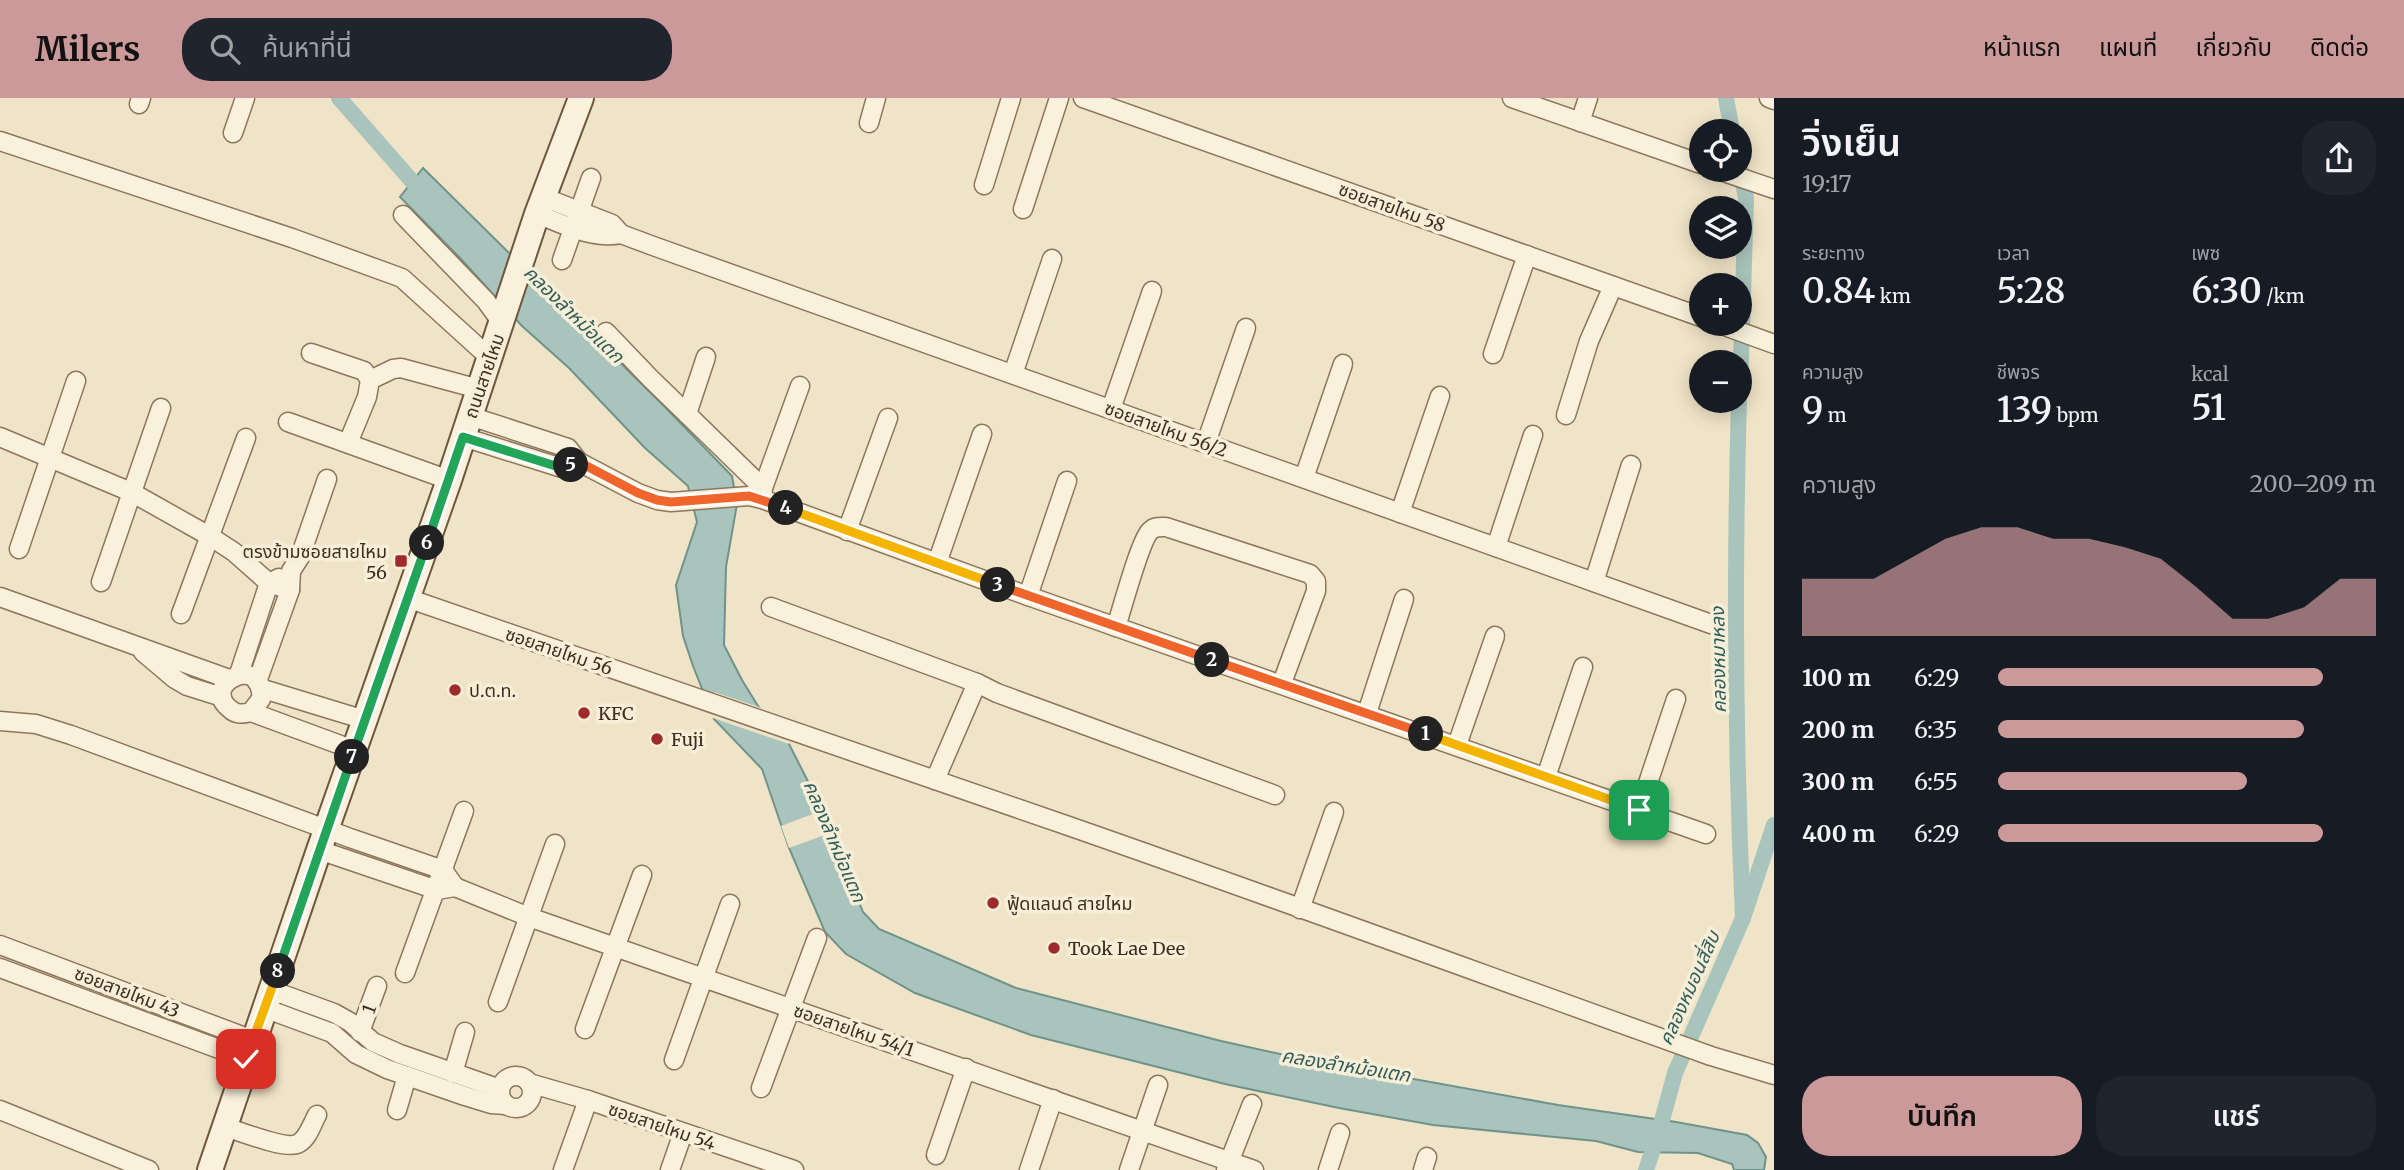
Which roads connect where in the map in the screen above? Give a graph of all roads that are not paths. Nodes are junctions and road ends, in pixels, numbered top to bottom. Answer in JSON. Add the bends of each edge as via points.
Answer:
{"nodes":[{"id":1,"x":245,"y":98,"type":"edge"},
{"id":2,"x":581,"y":98,"type":"edge"},
{"id":3,"x":876,"y":98,"type":"edge"},
{"id":4,"x":1011,"y":98,"type":"edge"},
{"id":5,"x":1059,"y":98,"type":"edge"},
{"id":6,"x":1083,"y":98,"type":"edge"},
{"id":7,"x":1512,"y":98,"type":"edge"},
{"id":8,"x":1588,"y":98,"type":"edge"},
{"id":9,"x":1580,"y":122,"type":"junction"},
{"id":10,"x":869,"y":123,"type":"dead end"},
{"id":11,"x":233,"y":133,"type":"dead end"},
{"id":12,"x":0,"y":141,"type":"edge"},
{"id":13,"x":1689,"y":160,"type":"edge"},
{"id":14,"x":591,"y":178,"type":"dead end"},
{"id":15,"x":1752,"y":181,"type":"edge"},
{"id":16,"x":984,"y":185,"type":"dead end"},
{"id":17,"x":1771,"y":188,"type":"edge"},
{"id":18,"x":540,"y":205,"type":"junction"},
{"id":19,"x":1023,"y":209,"type":"dead end"},
{"id":20,"x":403,"y":215,"type":"dead end"},
{"id":21,"x":577,"y":220,"type":"junction"},
{"id":22,"x":1527,"y":255,"type":"junction"},
{"id":23,"x":1052,"y":259,"type":"dead end"},
{"id":24,"x":562,"y":260,"type":"dead end"},
{"id":25,"x":1613,"y":286,"type":"junction"},
{"id":26,"x":1152,"y":291,"type":"dead end"},
{"id":27,"x":1689,"y":313,"type":"edge"},
{"id":28,"x":503,"y":319,"type":"junction"},
{"id":29,"x":1246,"y":328,"type":"dead end"},
{"id":30,"x":606,"y":332,"type":"dead end"},
{"id":31,"x":1752,"y":335,"type":"edge"},
{"id":32,"x":1771,"y":342,"type":"edge"},
{"id":33,"x":311,"y":353,"type":"dead end"},
{"id":34,"x":1493,"y":354,"type":"dead end"},
{"id":35,"x":706,"y":357,"type":"dead end"},
{"id":36,"x":490,"y":358,"type":"junction"},
{"id":37,"x":1343,"y":364,"type":"dead end"},
{"id":38,"x":1013,"y":374,"type":"junction"},
{"id":39,"x":370,"y":380,"type":"junction"},
{"id":40,"x":76,"y":381,"type":"dead end"},
{"id":41,"x":800,"y":386,"type":"dead end"},
{"id":42,"x":479,"y":389,"type":"junction"},
{"id":43,"x":1440,"y":396,"type":"dead end"},
{"id":44,"x":161,"y":408,"type":"dead end"},
{"id":45,"x":1111,"y":409,"type":"junction"},
{"id":46,"x":687,"y":414,"type":"junction"},
{"id":47,"x":1566,"y":415,"type":"dead end"},
{"id":48,"x":888,"y":418,"type":"dead end"},
{"id":49,"x":288,"y":422,"type":"dead end"},
{"id":50,"x":466,"y":426,"type":"junction"},
{"id":51,"x":982,"y":434,"type":"dead end"},
{"id":52,"x":1533,"y":435,"type":"dead end"},
{"id":53,"x":0,"y":437,"type":"edge"},
{"id":54,"x":246,"y":438,"type":"dead end"},
{"id":55,"x":348,"y":443,"type":"junction"},
{"id":56,"x":1206,"y":443,"type":"junction"},
{"id":57,"x":50,"y":457,"type":"junction"},
{"id":58,"x":1632,"y":465,"type":"dead end"},
{"id":59,"x":1304,"y":478,"type":"junction"},
{"id":60,"x":327,"y":479,"type":"dead end"},
{"id":61,"x":450,"y":480,"type":"junction"},
{"id":62,"x":1068,"y":481,"type":"dead end"},
{"id":63,"x":131,"y":492,"type":"junction"},
{"id":64,"x":758,"y":494,"type":"junction"},
{"id":65,"x":1400,"y":513,"type":"junction"},
{"id":66,"x":847,"y":531,"type":"junction"},
{"id":67,"x":211,"y":537,"type":"junction"},
{"id":68,"x":1496,"y":547,"type":"junction"},
{"id":69,"x":19,"y":548,"type":"dead end"},
{"id":70,"x":937,"y":563,"type":"junction"},
{"id":71,"x":291,"y":571,"type":"junction"},
{"id":72,"x":101,"y":582,"type":"dead end"},
{"id":73,"x":1594,"y":582,"type":"junction"},
{"id":74,"x":269,"y":583,"type":"junction"},
{"id":75,"x":290,"y":590,"type":"junction"},
{"id":76,"x":1028,"y":596,"type":"junction"},
{"id":77,"x":0,"y":597,"type":"edge"},
{"id":78,"x":407,"y":598,"type":"junction"},
{"id":79,"x":1404,"y":599,"type":"dead end"},
{"id":80,"x":771,"y":607,"type":"dead end"},
{"id":81,"x":181,"y":614,"type":"dead end"},
{"id":82,"x":1711,"y":624,"type":"dead end"},
{"id":83,"x":1116,"y":627,"type":"junction"},
{"id":84,"x":1495,"y":636,"type":"dead end"},
{"id":85,"x":135,"y":645,"type":"junction"},
{"id":86,"x":1583,"y":667,"type":"dead end"},
{"id":87,"x":234,"y":677,"type":"junction"},
{"id":88,"x":977,"y":683,"type":"junction"},
{"id":89,"x":1282,"y":683,"type":"junction"},
{"id":90,"x":259,"y":685,"type":"junction"},
{"id":91,"x":222,"y":697,"type":"junction"},
{"id":92,"x":1676,"y":699,"type":"dead end"},
{"id":93,"x":251,"y":712,"type":"junction"},
{"id":94,"x":1367,"y":713,"type":"junction"},
{"id":95,"x":365,"y":720,"type":"junction"},
{"id":96,"x":0,"y":721,"type":"edge"},
{"id":97,"x":1457,"y":746,"type":"junction"},
{"id":98,"x":354,"y":750,"type":"junction"},
{"id":99,"x":1546,"y":777,"type":"junction"},
{"id":100,"x":935,"y":780,"type":"junction"},
{"id":101,"x":1275,"y":795,"type":"dead end"},
{"id":102,"x":1639,"y":810,"type":"junction"},
{"id":103,"x":464,"y":811,"type":"dead end"},
{"id":104,"x":1334,"y":812,"type":"dead end"},
{"id":105,"x":1706,"y":834,"type":"dead end"},
{"id":106,"x":323,"y":839,"type":"junction"},
{"id":107,"x":555,"y":844,"type":"dead end"},
{"id":108,"x":443,"y":870,"type":"junction"},
{"id":109,"x":642,"y":875,"type":"dead end"},
{"id":110,"x":456,"y":887,"type":"junction"},
{"id":111,"x":436,"y":890,"type":"junction"},
{"id":112,"x":730,"y":904,"type":"dead end"},
{"id":113,"x":1300,"y":909,"type":"junction"},
{"id":114,"x":529,"y":917,"type":"junction"},
{"id":115,"x":817,"y":938,"type":"dead end"},
{"id":116,"x":0,"y":945,"type":"edge"},
{"id":117,"x":616,"y":947,"type":"junction"},
{"id":118,"x":0,"y":968,"type":"edge"},
{"id":119,"x":405,"y":973,"type":"dead end"},
{"id":120,"x":703,"y":978,"type":"junction"},
{"id":121,"x":377,"y":986,"type":"dead end"},
{"id":122,"x":267,"y":999,"type":"junction"},
{"id":123,"x":498,"y":1002,"type":"dead end"},
{"id":124,"x":789,"y":1007,"type":"junction"},
{"id":125,"x":302,"y":1011,"type":"junction"},
{"id":126,"x":585,"y":1029,"type":"dead end"},
{"id":127,"x":360,"y":1032,"type":"junction"},
{"id":128,"x":465,"y":1032,"type":"dead end"},
{"id":129,"x":250,"y":1049,"type":"junction"},
{"id":130,"x":674,"y":1060,"type":"dead end"},
{"id":131,"x":966,"y":1068,"type":"junction"},
{"id":132,"x":453,"y":1073,"type":"junction"},
{"id":133,"x":1774,"y":1075,"type":"edge"},
{"id":134,"x":407,"y":1076,"type":"junction"},
{"id":135,"x":529,"y":1083,"type":"junction"},
{"id":136,"x":1158,"y":1085,"type":"dead end"},
{"id":137,"x":761,"y":1088,"type":"dead end"},
{"id":138,"x":503,"y":1097,"type":"junction"},
{"id":139,"x":1053,"y":1099,"type":"junction"},
{"id":140,"x":587,"y":1100,"type":"junction"},
{"id":141,"x":1252,"y":1104,"type":"dead end"},
{"id":142,"x":397,"y":1110,"type":"dead end"},
{"id":143,"x":0,"y":1111,"type":"edge"},
{"id":144,"x":317,"y":1115,"type":"dead end"},
{"id":145,"x":225,"y":1127,"type":"junction"},
{"id":146,"x":1142,"y":1130,"type":"junction"},
{"id":147,"x":683,"y":1133,"type":"junction"},
{"id":148,"x":1340,"y":1133,"type":"dead end"},
{"id":149,"x":936,"y":1155,"type":"dead end"},
{"id":150,"x":770,"y":1166,"type":"edge"},
{"id":151,"x":1227,"y":1166,"type":"edge"},
{"id":152,"x":149,"y":1170,"type":"edge"},
{"id":153,"x":210,"y":1170,"type":"edge"},
{"id":154,"x":563,"y":1170,"type":"edge"},
{"id":155,"x":670,"y":1170,"type":"edge"},
{"id":156,"x":794,"y":1170,"type":"edge"},
{"id":157,"x":1029,"y":1170,"type":"edge"},
{"id":158,"x":1129,"y":1170,"type":"edge"},
{"id":159,"x":1254,"y":1170,"type":"edge"},
{"id":160,"x":1328,"y":1170,"type":"edge"}],
"edges":[{"from":1,"to":11,"type":"street"},
{"from":2,"to":18,"type":"main road","name":"ถนนสายไหม"},
{"from":3,"to":10,"type":"street"},
{"from":4,"to":16,"type":"street"},
{"from":5,"to":19,"type":"street"},
{"from":6,"to":22,"type":"street","name":"ซอยสายไหม 58"},
{"from":7,"to":9,"type":"street"},
{"from":8,"to":9,"type":"street"},
{"from":9,"to":13,"type":"street"},
{"from":12,"to":36,"type":"street","via":[[402,278]]},
{"from":14,"to":21,"type":"street"},
{"from":15,"to":17,"type":"street"},
{"from":18,"to":21,"type":"street","name":"ซอยสายไหม 56/2"},
{"from":18,"to":28,"type":"main road","name":"ถนนสายไหม"},
{"from":20,"to":28,"type":"street"},
{"from":21,"to":24,"type":"street"},
{"from":21,"to":38,"type":"street","name":"ซอยสายไหม 56/2","via":[[608,237],[621,234]]},
{"from":22,"to":25,"type":"street","name":"ซอยสายไหม 58"},
{"from":22,"to":34,"type":"street"},
{"from":23,"to":38,"type":"street"},
{"from":25,"to":27,"type":"street","name":"ซอยสายไหม 58"},
{"from":25,"to":47,"type":"street","via":[[1589,341]]},
{"from":26,"to":45,"type":"street"},
{"from":28,"to":36,"type":"main road","name":"ถนนสายไหม"},
{"from":29,"to":56,"type":"street"},
{"from":30,"to":46,"type":"street"},
{"from":31,"to":32,"type":"street"},
{"from":33,"to":39,"type":"street","via":[[364,372]]},
{"from":35,"to":46,"type":"street"},
{"from":36,"to":42,"type":"main road","name":"ถนนสายไหม"},
{"from":37,"to":59,"type":"street"},
{"from":38,"to":45,"type":"street","name":"ซอยสายไหม 56/2"},
{"from":39,"to":42,"type":"street","via":[[401,368]]},
{"from":39,"to":55,"type":"street"},
{"from":40,"to":57,"type":"street"},
{"from":41,"to":64,"type":"street"},
{"from":42,"to":50,"type":"main road","name":"ถนนสายไหม"},
{"from":43,"to":65,"type":"street"},
{"from":44,"to":63,"type":"street"},
{"from":45,"to":56,"type":"street","name":"ซอยสายไหม 56/2"},
{"from":46,"to":64,"type":"street"},
{"from":48,"to":66,"type":"street"},
{"from":49,"to":55,"type":"street"},
{"from":50,"to":61,"type":"main road","name":"ถนนสายไหม"},
{"from":50,"to":64,"type":"street","via":[[562,468],[579,462],[638,493],[671,502]]},
{"from":51,"to":70,"type":"street"},
{"from":52,"to":68,"type":"street"},
{"from":53,"to":57,"type":"street"},
{"from":54,"to":67,"type":"street"},
{"from":55,"to":61,"type":"street"},
{"from":56,"to":59,"type":"street","name":"ซอยสายไหม 56/2"},
{"from":57,"to":63,"type":"street"},
{"from":57,"to":69,"type":"street"},
{"from":58,"to":73,"type":"street"},
{"from":59,"to":65,"type":"street","name":"ซอยสายไหม 56/2"},
{"from":60,"to":71,"type":"street"},
{"from":61,"to":78,"type":"main road","name":"ถนนสายไหม"},
{"from":62,"to":76,"type":"street"},
{"from":63,"to":67,"type":"street"},
{"from":63,"to":72,"type":"street"},
{"from":64,"to":66,"type":"street"},
{"from":65,"to":68,"type":"street","name":"ซอยสายไหม 56/2"},
{"from":66,"to":70,"type":"street"},
{"from":67,"to":74,"type":"street"},
{"from":67,"to":81,"type":"street"},
{"from":68,"to":73,"type":"street","name":"ซอยสายไหม 56/2"},
{"from":70,"to":76,"type":"street"},
{"from":71,"to":74,"type":"street"},
{"from":71,"to":75,"type":"street"},
{"from":73,"to":82,"type":"street","name":"ซอยสายไหม 56/2"},
{"from":74,"to":75,"type":"street"},
{"from":74,"to":87,"type":"street"},
{"from":75,"to":90,"type":"street"},
{"from":76,"to":83,"type":"street"},
{"from":77,"to":85,"type":"street"},
{"from":78,"to":95,"type":"main road","name":"ถนนสายไหม"},
{"from":78,"to":100,"type":"street","name":"ซอยสายไหม 56"},
{"from":79,"to":94,"type":"street"},
{"from":80,"to":88,"type":"street"},
{"from":83,"to":89,"type":"street"},
{"from":83,"to":89,"type":"street","via":[[1142,546],[1156,527],[1297,569],[1310,574],[1316,591]]},
{"from":84,"to":97,"type":"street"},
{"from":85,"to":87,"type":"street"},
{"from":85,"to":91,"type":"street","via":[[175,680]]},
{"from":86,"to":99,"type":"street"},
{"from":87,"to":90,"type":"street","via":[[252,677]]},
{"from":87,"to":91,"type":"street","via":[[223,687]]},
{"from":88,"to":100,"type":"street"},
{"from":88,"to":101,"type":"street"},
{"from":89,"to":94,"type":"street"},
{"from":90,"to":93,"type":"street","via":[[259,704]]},
{"from":90,"to":95,"type":"street"},
{"from":91,"to":93,"type":"street","via":[[233,711]]},
{"from":92,"to":102,"type":"street"},
{"from":93,"to":98,"type":"street"},
{"from":94,"to":97,"type":"street"},
{"from":95,"to":98,"type":"main road","name":"ถนนสายไหม"},
{"from":96,"to":106,"type":"street","via":[[37,724],[71,735]]},
{"from":97,"to":99,"type":"street"},
{"from":98,"to":106,"type":"main road","name":"ถนนสายไหม"},
{"from":99,"to":102,"type":"street"},
{"from":100,"to":113,"type":"street","name":"ซอยสายไหม 56"},
{"from":102,"to":105,"type":"street"},
{"from":103,"to":108,"type":"street"},
{"from":104,"to":113,"type":"street"},
{"from":106,"to":108,"type":"street"},
{"from":106,"to":111,"type":"street"},
{"from":106,"to":122,"type":"main road","name":"ถนนสายไหม"},
{"from":107,"to":114,"type":"street"},
{"from":108,"to":110,"type":"street"},
{"from":108,"to":111,"type":"street"},
{"from":109,"to":117,"type":"street"},
{"from":110,"to":111,"type":"street"},
{"from":110,"to":114,"type":"street","name":"ซอยสายไหม 54/1"},
{"from":111,"to":119,"type":"street"},
{"from":112,"to":120,"type":"street"},
{"from":113,"to":133,"type":"street","name":"ซอยสายไหม 56"},
{"from":114,"to":117,"type":"street","name":"ซอยสายไหม 54/1"},
{"from":114,"to":123,"type":"street"},
{"from":115,"to":124,"type":"street"},
{"from":116,"to":129,"type":"street","name":"ซอยสายไหม 43"},
{"from":117,"to":120,"type":"street","name":"ซอยสายไหม 54/1"},
{"from":117,"to":126,"type":"street"},
{"from":118,"to":129,"type":"street"},
{"from":120,"to":124,"type":"street","name":"ซอยสายไหม 54/1"},
{"from":120,"to":130,"type":"street"},
{"from":121,"to":127,"type":"street","name":"1"},
{"from":122,"to":125,"type":"street"},
{"from":122,"to":129,"type":"main road","name":"ถนนสายไหม"},
{"from":124,"to":131,"type":"street","name":"ซอยสายไหม 54/1"},
{"from":124,"to":137,"type":"street"},
{"from":125,"to":127,"type":"street","via":[[334,1013]]},
{"from":125,"to":134,"type":"street","via":[[366,1060]]},
{"from":127,"to":132,"type":"street","via":[[400,1054]]},
{"from":128,"to":132,"type":"street"},
{"from":129,"to":145,"type":"main road","name":"ถนนสายไหม"},
{"from":131,"to":139,"type":"street","name":"ซอยสายไหม 54/1"},
{"from":131,"to":149,"type":"street"},
{"from":132,"to":138,"type":"street"},
{"from":134,"to":138,"type":"street","via":[[478,1100]]},
{"from":134,"to":142,"type":"street"},
{"from":135,"to":138,"type":"street","via":[[513,1076],[503,1083]]},
{"from":135,"to":138,"type":"street","via":[[530,1102],[519,1109]]},
{"from":135,"to":140,"type":"street","name":"ซอยสายไหม 54"},
{"from":136,"to":146,"type":"street"},
{"from":139,"to":146,"type":"street","name":"ซอยสายไหม 54/1"},
{"from":139,"to":157,"type":"street"},
{"from":140,"to":147,"type":"street","name":"ซอยสายไหม 54"},
{"from":140,"to":154,"type":"street"},
{"from":141,"to":151,"type":"street"},
{"from":143,"to":152,"type":"street"},
{"from":144,"to":145,"type":"street","via":[[297,1145]]},
{"from":145,"to":153,"type":"main road","name":"ถนนสายไหม"},
{"from":146,"to":151,"type":"street","name":"ซอยสายไหม 54/1"},
{"from":146,"to":158,"type":"street"},
{"from":147,"to":150,"type":"street","name":"ซอยสายไหม 54"},
{"from":147,"to":155,"type":"street"},
{"from":148,"to":160,"type":"street"},
{"from":150,"to":156,"type":"street","name":"ซอยสายไหม 54"},
{"from":151,"to":159,"type":"street","name":"ซอยสายไหม 54/1"}]}
